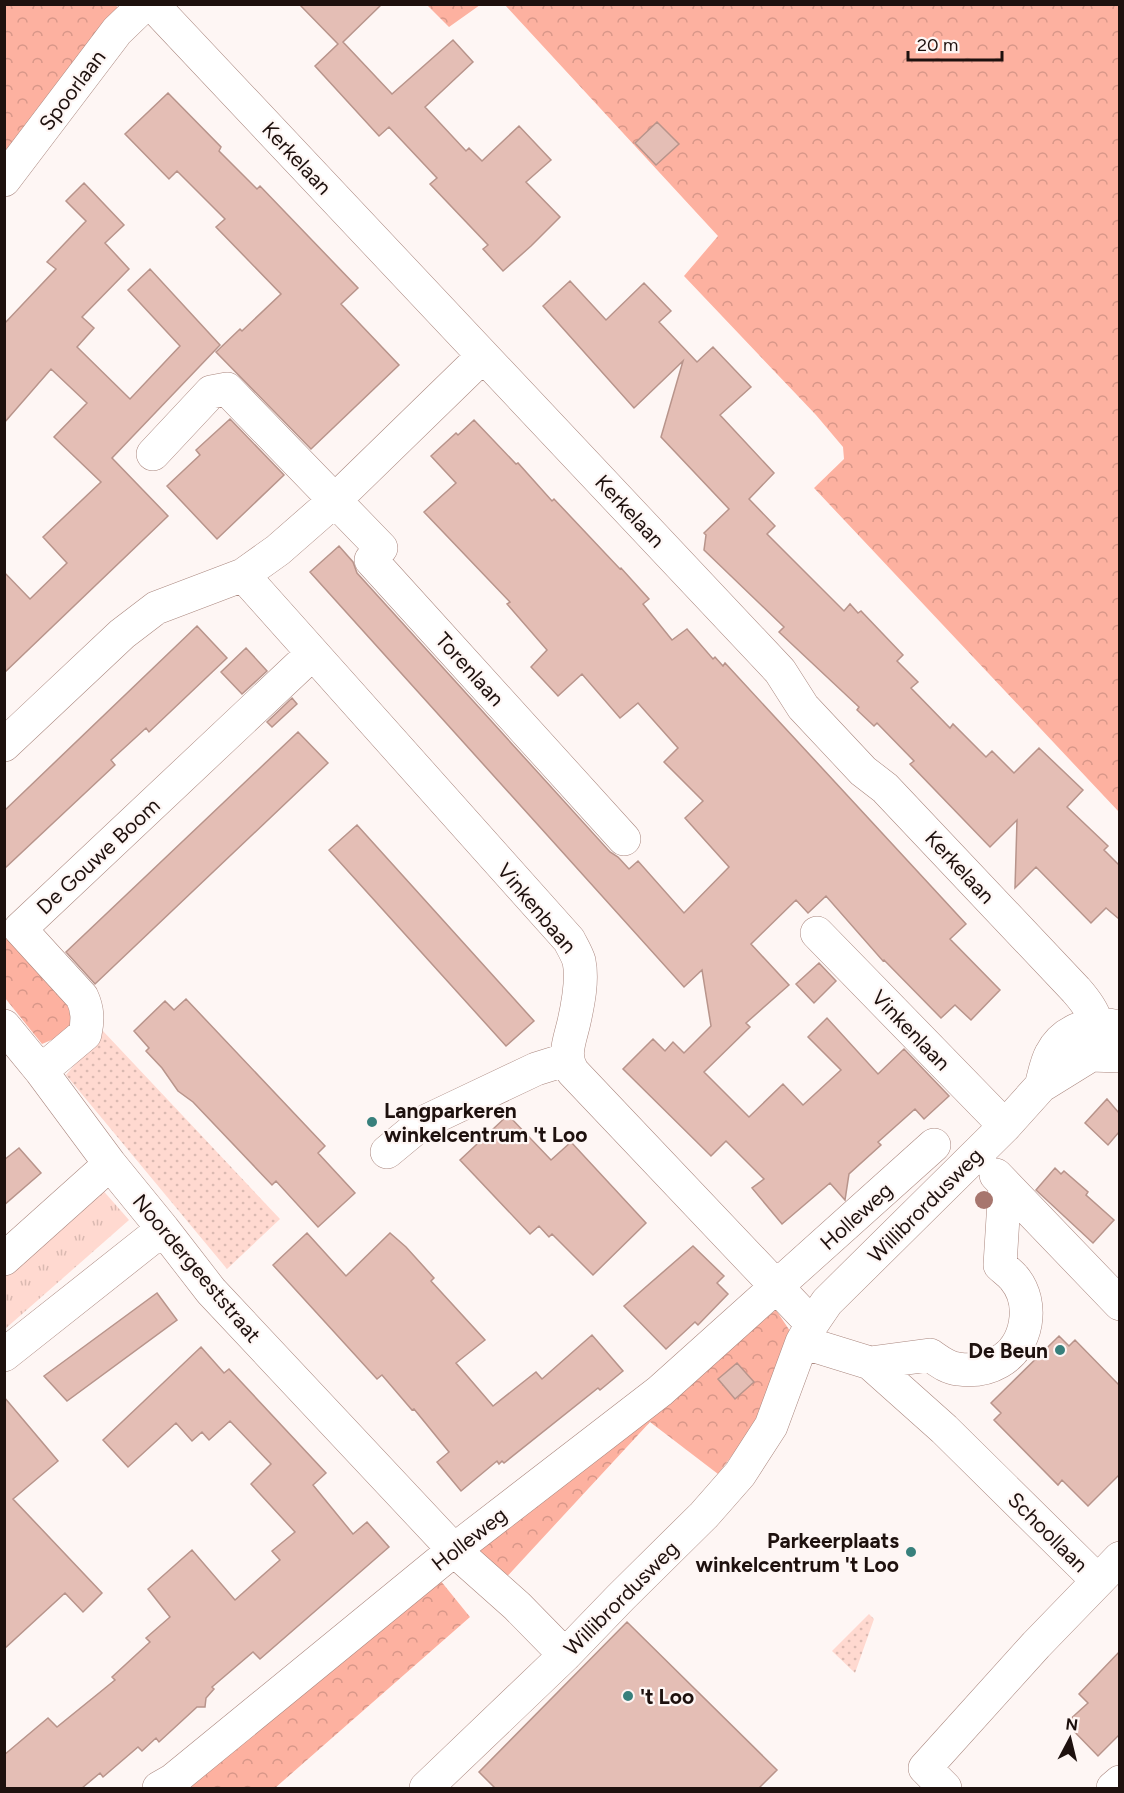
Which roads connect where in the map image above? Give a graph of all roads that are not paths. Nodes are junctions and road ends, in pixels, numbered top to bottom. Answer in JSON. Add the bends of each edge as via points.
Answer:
{"nodes":[{"id":1,"x":145,"y":4,"type":"edge"},
{"id":2,"x":152,"y":4,"type":"edge"},
{"id":3,"x":4,"y":180,"type":"edge"},
{"id":4,"x":483,"y":356,"type":"junction"},
{"id":5,"x":153,"y":454,"type":"dead end"},
{"id":6,"x":334,"y":501,"type":"junction"},
{"id":7,"x":243,"y":575,"type":"junction"},
{"id":8,"x":312,"y":654,"type":"junction"},
{"id":9,"x":4,"y":745,"type":"edge"},
{"id":10,"x":624,"y":839,"type":"dead end"},
{"id":11,"x":817,"y":933,"type":"dead end"},
{"id":12,"x":4,"y":1026,"type":"edge"},
{"id":13,"x":1108,"y":1041,"type":"edge"},
{"id":14,"x":568,"y":1059,"type":"junction"},
{"id":15,"x":41,"y":1071,"type":"junction"},
{"id":16,"x":1005,"y":1126,"type":"junction"},
{"id":17,"x":934,"y":1145,"type":"dead end"},
{"id":18,"x":387,"y":1152,"type":"dead end"},
{"id":19,"x":976,"y":1155,"type":"junction"},
{"id":20,"x":110,"y":1164,"type":"junction"},
{"id":21,"x":1005,"y":1185,"type":"junction"},
{"id":22,"x":163,"y":1229,"type":"junction"},
{"id":23,"x":4,"y":1258,"type":"edge"},
{"id":24,"x":777,"y":1287,"type":"junction"},
{"id":25,"x":1119,"y":1304,"type":"edge"},
{"id":26,"x":807,"y":1333,"type":"junction"},
{"id":27,"x":4,"y":1355,"type":"edge"},
{"id":28,"x":870,"y":1363,"type":"junction"},
{"id":29,"x":454,"y":1550,"type":"junction"},
{"id":30,"x":1108,"y":1569,"type":"edge"},
{"id":31,"x":565,"y":1654,"type":"junction"},
{"id":32,"x":1119,"y":1782,"type":"edge"},
{"id":33,"x":159,"y":1788,"type":"edge"},
{"id":34,"x":426,"y":1788,"type":"edge"},
{"id":35,"x":945,"y":1788,"type":"edge"},
{"id":36,"x":1113,"y":1788,"type":"edge"}],
"edges":[{"from":1,"to":3,"type":"street","name":"Spoorlaan","via":[[117,30]]},
{"from":2,"to":4,"type":"street","name":"Kerkelaan"},
{"from":4,"to":6,"type":"street"},
{"from":4,"to":13,"type":"street","name":"Kerkelaan","via":[[780,671],[803,707],[1076,990],[1090,1006]]},
{"from":5,"to":6,"type":"street","name":"Torenlaan","via":[[211,392],[227,389]]},
{"from":6,"to":7,"type":"street"},
{"from":6,"to":10,"type":"street","name":"Torenlaan","via":[[381,548],[371,560]]},
{"from":7,"to":8,"type":"street","name":"Vinkenbaan"},
{"from":7,"to":9,"type":"street","via":[[156,608],[122,634]]},
{"from":8,"to":14,"type":"street","name":"Vinkenbaan","via":[[569,939],[579,959],[580,976],[574,1023],[567,1043]]},
{"from":8,"to":15,"type":"street","name":"De Gouwe Boom","via":[[20,929],[87,1007],[86,1034]]},
{"from":11,"to":16,"type":"street","name":"Vinkenlaan"},
{"from":12,"to":15,"type":"street","name":"Noordergeeststraat"},
{"from":13,"to":16,"type":"street","name":"Willibrordusweg","via":[[1074,1030],[1051,1053],[1041,1086]]},
{"from":14,"to":18,"type":"street","via":[[536,1069],[422,1123]]},
{"from":14,"to":24,"type":"street","via":[[573,1072]]},
{"from":15,"to":20,"type":"street","name":"Noordergeeststraat"},
{"from":16,"to":19,"type":"street","name":"Willibrordusweg"},
{"from":17,"to":24,"type":"street","name":"Holleweg"},
{"from":19,"to":21,"type":"street"},
{"from":19,"to":26,"type":"street","name":"Willibrordusweg","via":[[827,1302]]},
{"from":20,"to":22,"type":"street","name":"Noordergeeststraat"},
{"from":20,"to":23,"type":"street"},
{"from":21,"to":25,"type":"street"},
{"from":21,"to":28,"type":"street","via":[[1000,1265],[1014,1278],[1027,1313],[1024,1332],[1014,1348],[1000,1362],[983,1369],[957,1369],[930,1355]]},
{"from":22,"to":27,"type":"street"},
{"from":22,"to":29,"type":"street","name":"Noordergeeststraat","via":[[211,1291]]},
{"from":24,"to":26,"type":"street"},
{"from":24,"to":29,"type":"street","name":"Holleweg","via":[[660,1391]]},
{"from":26,"to":28,"type":"street","name":"Schoollaan"},
{"from":26,"to":31,"type":"street","name":"Willibrordusweg","via":[[771,1426],[740,1474]]},
{"from":28,"to":30,"type":"street","name":"Schoollaan"},
{"from":29,"to":31,"type":"street"},
{"from":29,"to":33,"type":"street","name":"Holleweg"},
{"from":30,"to":35,"type":"street","name":"Schoollaan","via":[[925,1768]]},
{"from":31,"to":34,"type":"street","name":"Willibrordusweg"},
{"from":32,"to":36,"type":"street"}]}
